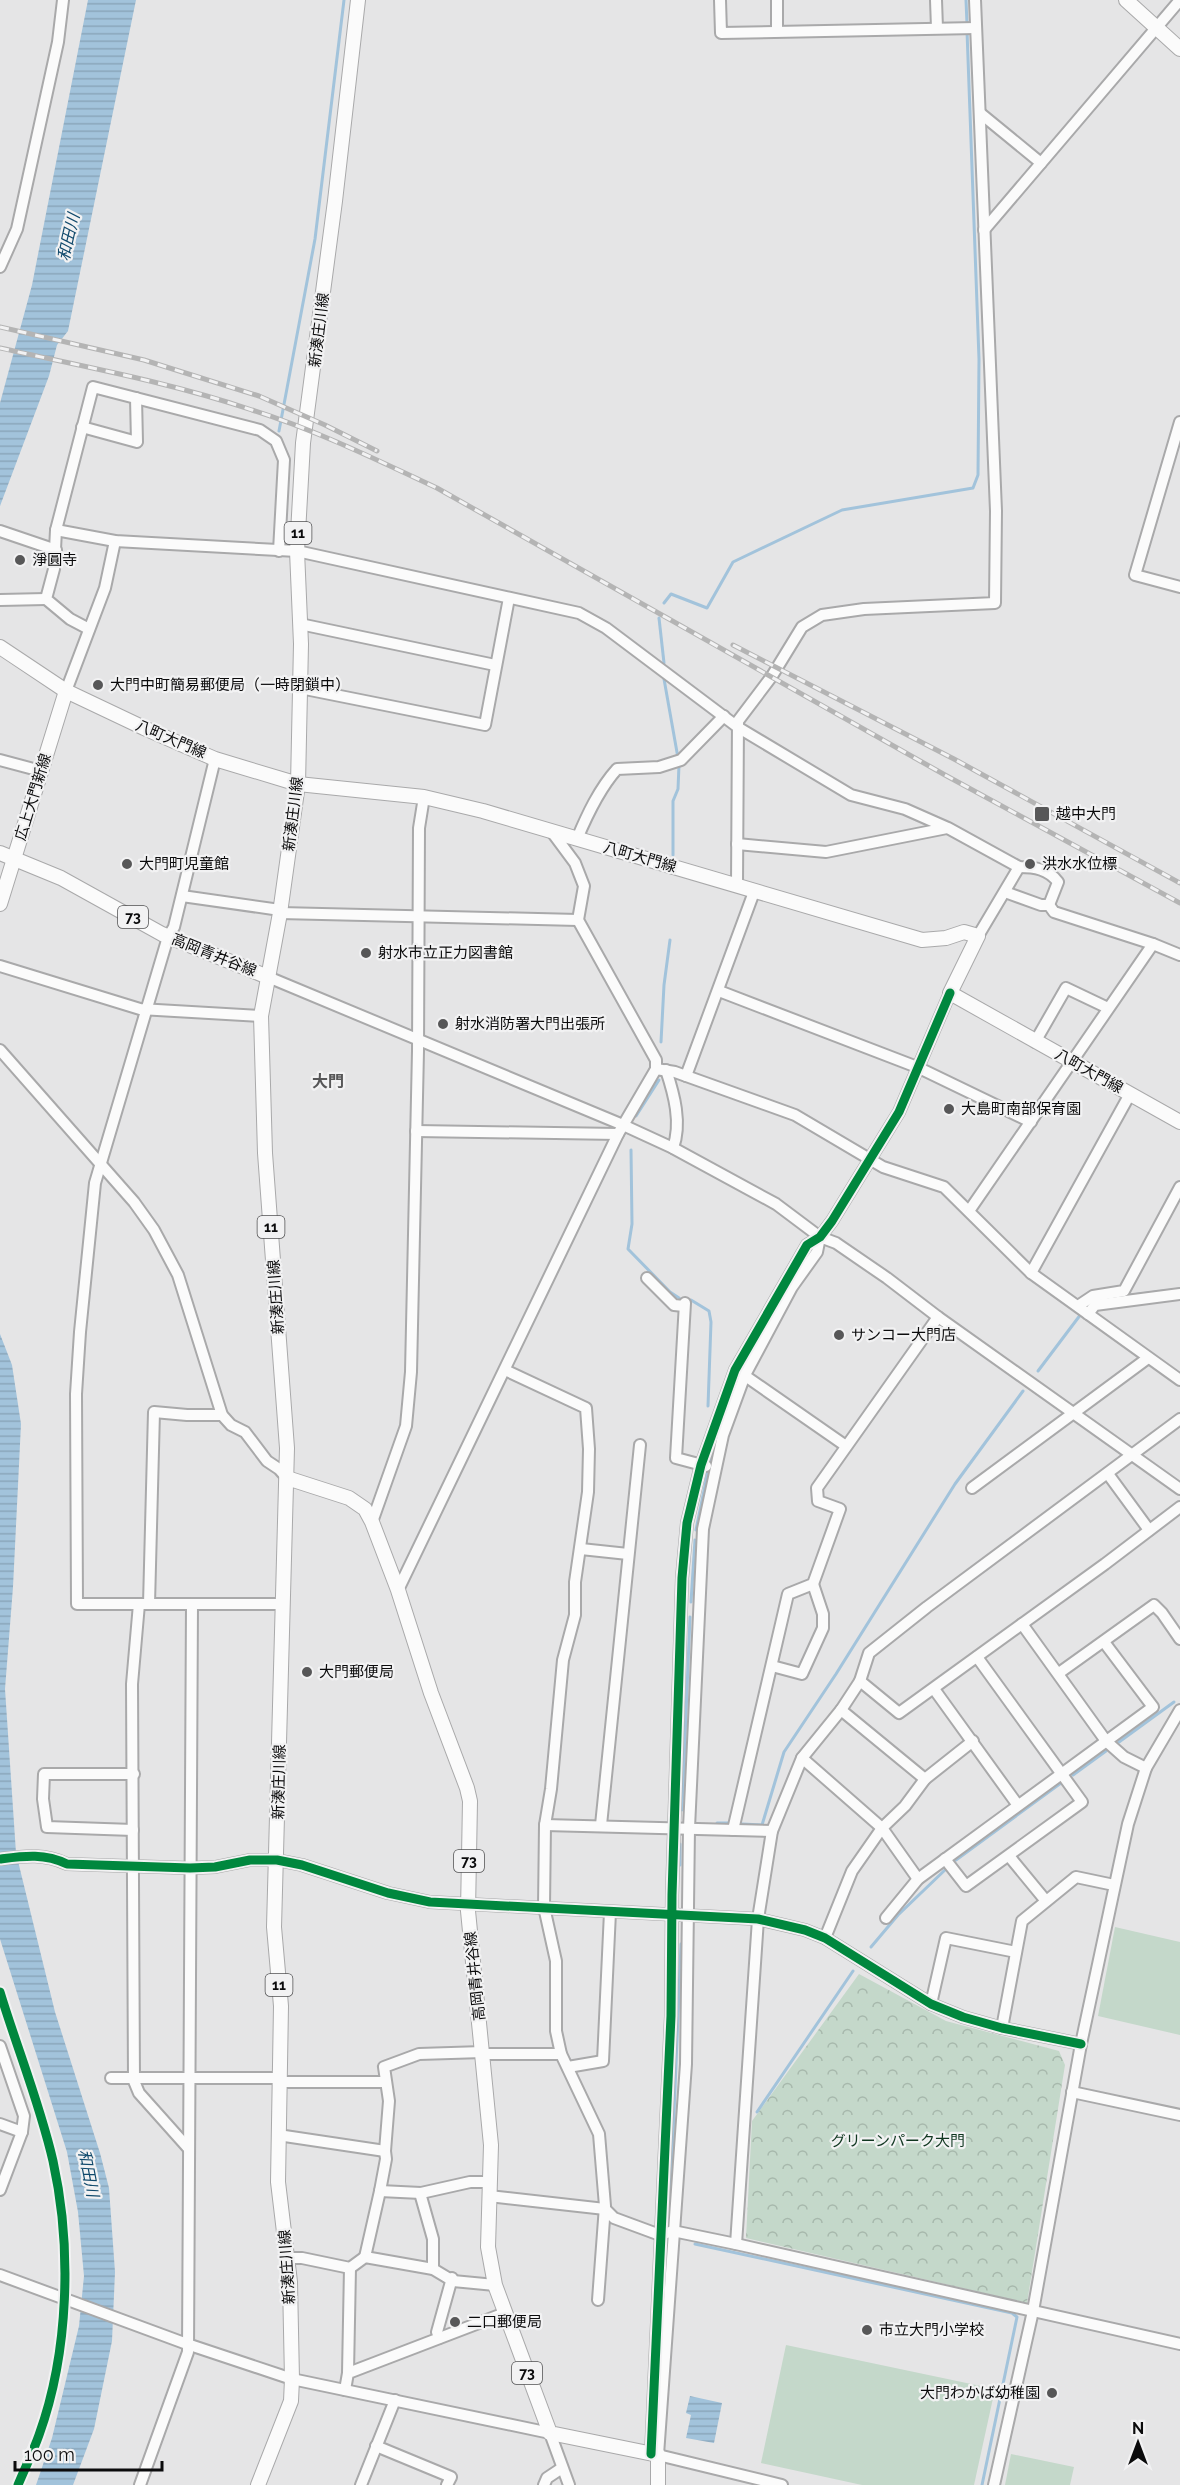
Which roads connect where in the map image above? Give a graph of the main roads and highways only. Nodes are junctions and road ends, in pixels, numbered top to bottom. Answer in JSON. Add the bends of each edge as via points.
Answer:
{"nodes":[{"id":1,"x":358,"y":0,"type":"edge"},
{"id":2,"x":1126,"y":0,"type":"edge"},
{"id":3,"x":1180,"y":50,"type":"edge"},
{"id":4,"x":0,"y":647,"type":"edge"},
{"id":5,"x":66,"y":691,"type":"junction"},
{"id":6,"x":298,"y":784,"type":"junction"},
{"id":7,"x":0,"y":853,"type":"edge"},
{"id":8,"x":15,"y":858,"type":"junction"},
{"id":9,"x":0,"y":904,"type":"edge"},
{"id":10,"x":268,"y":977,"type":"junction"},
{"id":11,"x":1180,"y":1122,"type":"edge"},
{"id":12,"x":287,"y":1478,"type":"junction"},
{"id":13,"x":654,"y":2455,"type":"junction"},
{"id":14,"x":258,"y":2485,"type":"edge"},
{"id":15,"x":650,"y":2485,"type":"edge"},
{"id":16,"x":658,"y":2485,"type":"edge"}],
"edges":[{"from":1,"to":6,"type":"main road","name":"新湊庄川線","number":"11","via":[[303,443],[297,551]]},
{"from":2,"to":3,"type":"main road"},
{"from":4,"to":5,"type":"main road","name":"八町大門線"},
{"from":5,"to":6,"type":"main road","name":"八町大門線","via":[[215,759]]},
{"from":5,"to":8,"type":"main road","name":"広上大門新線"},
{"from":6,"to":10,"type":"main road","name":"新湊庄川線","number":"11"},
{"from":6,"to":11,"type":"main road","name":"八町大門線","via":[[424,797],[483,811],[922,940],[964,932],[978,936],[950,993]]},
{"from":7,"to":8,"type":"main road","name":"高岡青井谷線","number":"73"},
{"from":8,"to":9,"type":"main road","name":"広上大門新線"},
{"from":8,"to":10,"type":"main road","name":"高岡青井谷線","number":"73","via":[[61,878],[168,937]]},
{"from":10,"to":12,"type":"main road","name":"新湊庄川線","number":"11","via":[[261,1016],[265,1153]]},
{"from":12,"to":13,"type":"main road","name":"高岡青井谷線","number":"73","via":[[349,1498],[365,1509],[398,1590],[470,1801],[468,1904],[491,2145],[488,2247],[495,2285],[550,2433]]},
{"from":12,"to":14,"type":"main road","name":"新湊庄川線","number":"11","via":[[274,1927],[281,2006],[278,2182],[288,2258],[292,2379],[291,2401]]},
{"from":13,"to":15,"type":"main road"},
{"from":13,"to":16,"type":"main road"}]}
